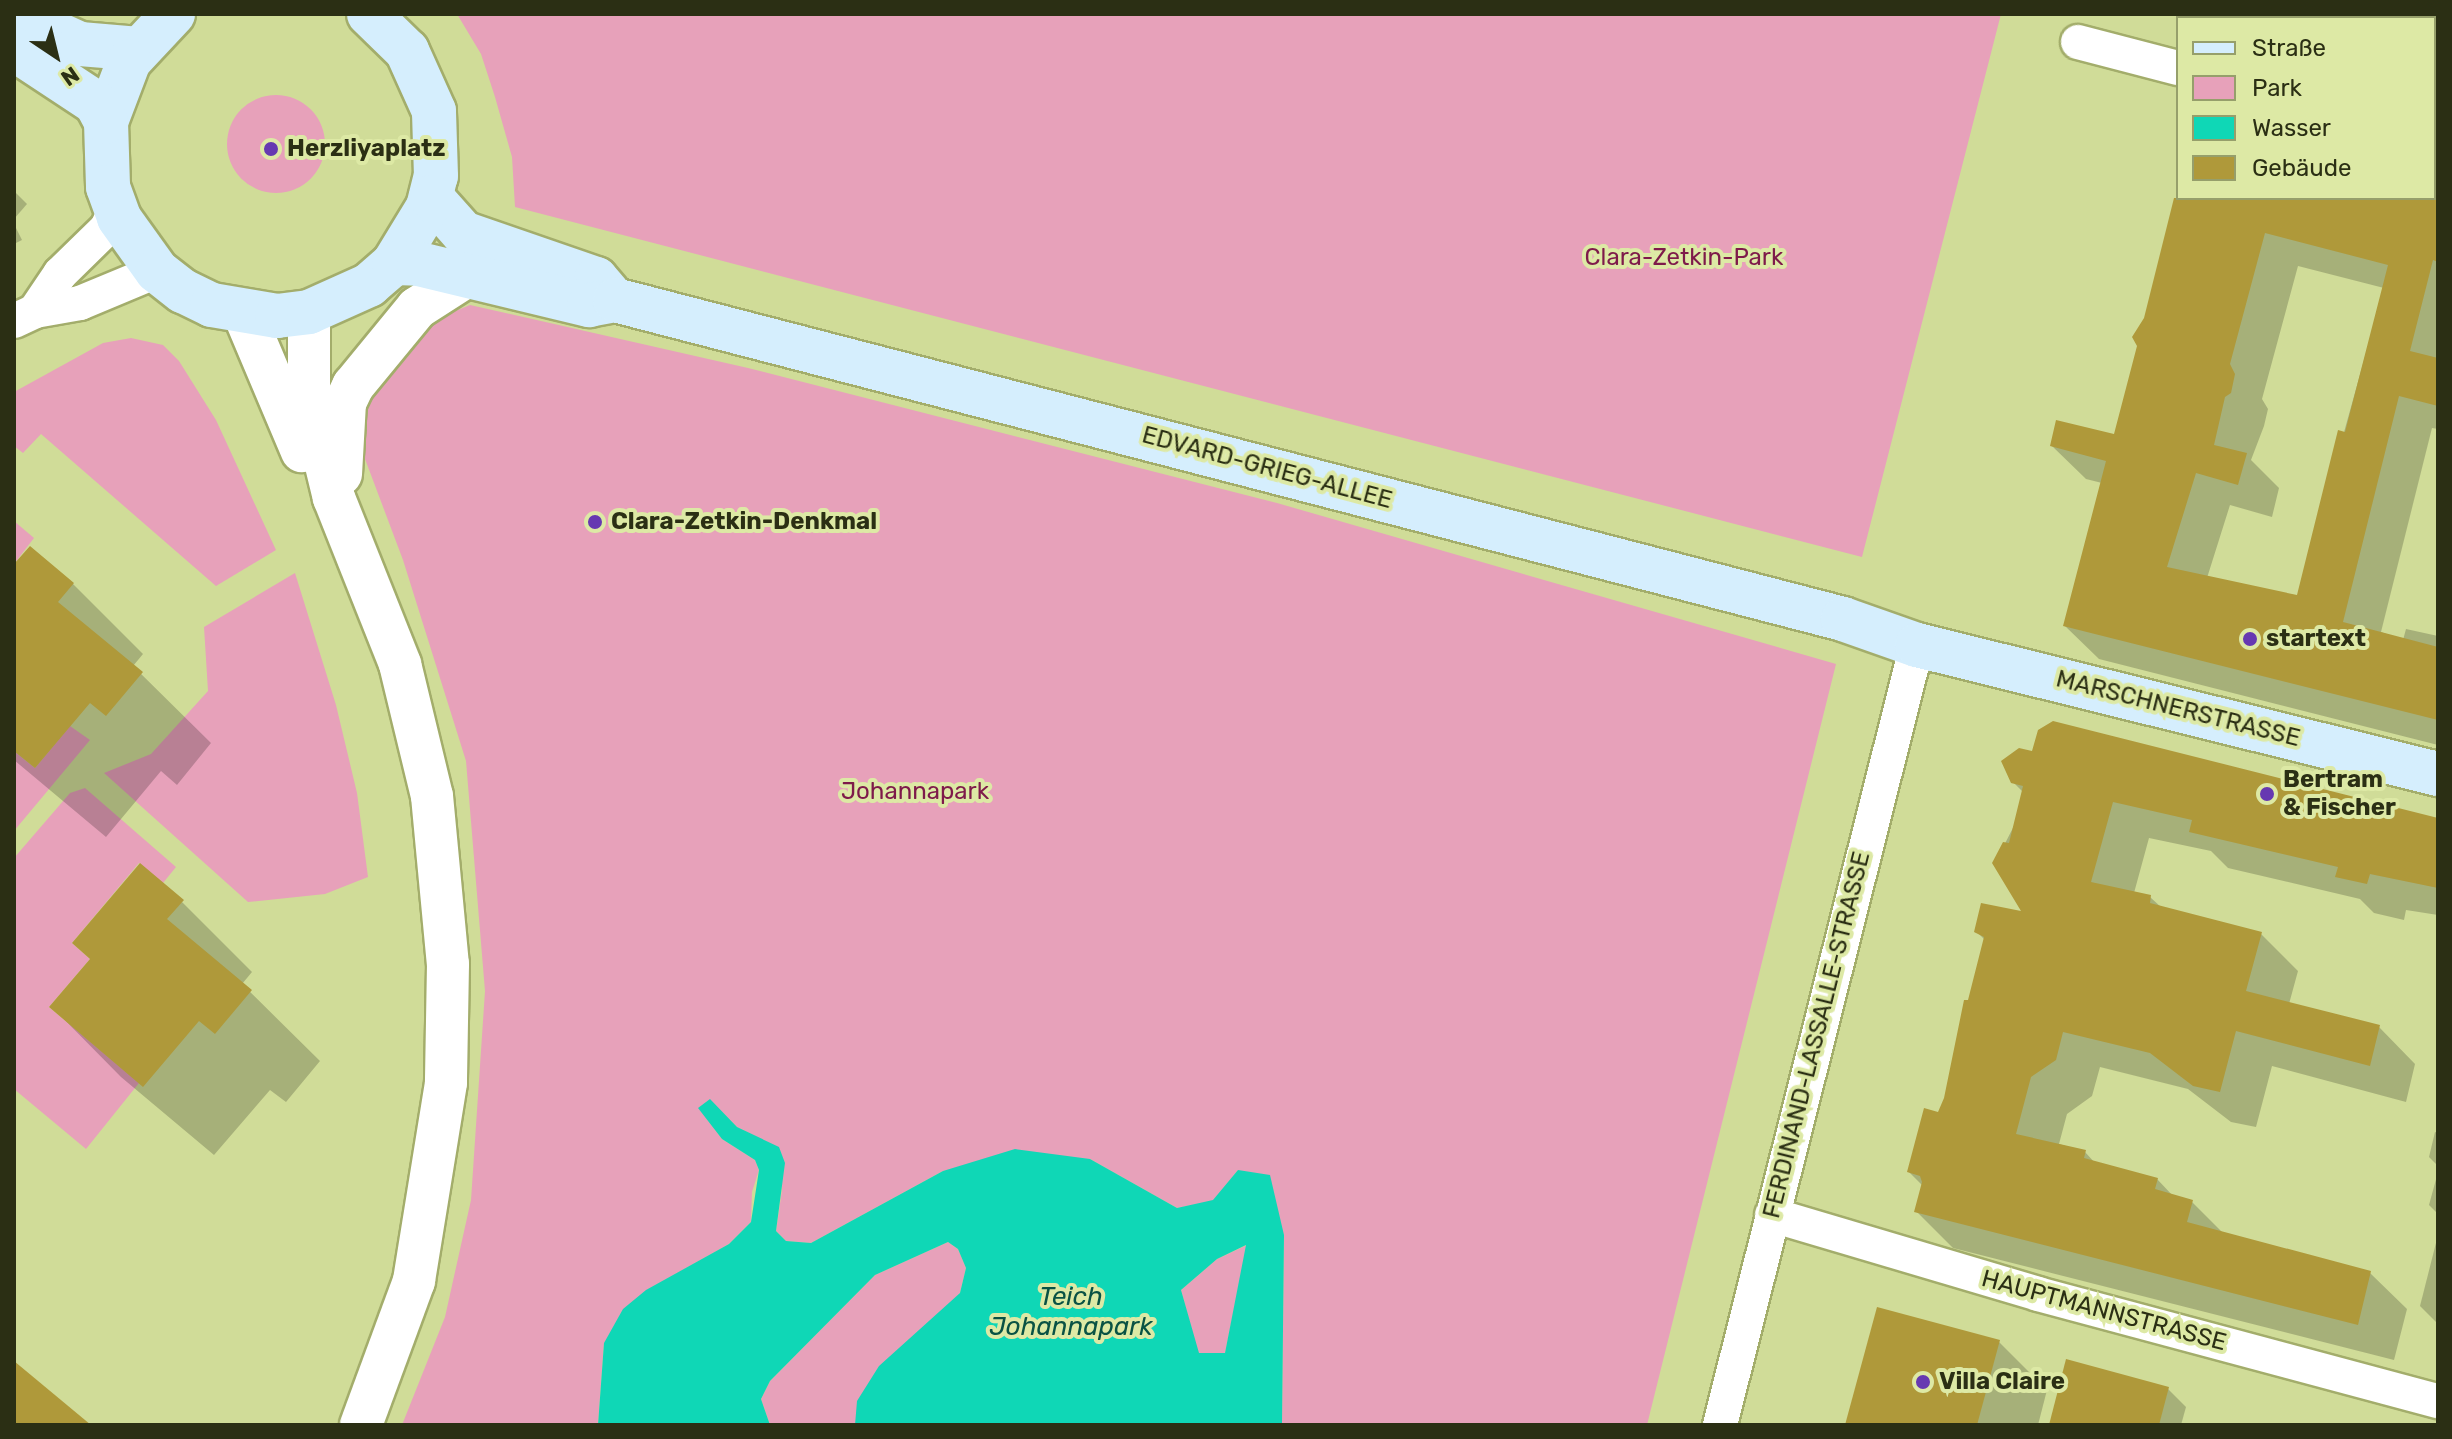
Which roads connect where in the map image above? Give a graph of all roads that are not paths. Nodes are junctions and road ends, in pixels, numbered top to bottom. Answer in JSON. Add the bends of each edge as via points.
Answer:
{"nodes":[{"id":1,"x":14,"y":14,"type":"edge"},
{"id":2,"x":173,"y":14,"type":"edge"},
{"id":3,"x":369,"y":14,"type":"edge"},
{"id":4,"x":2078,"y":42,"type":"dead end"},
{"id":5,"x":14,"y":49,"type":"edge"},
{"id":6,"x":139,"y":49,"type":"junction"},
{"id":7,"x":2176,"y":67,"type":"edge"},
{"id":8,"x":106,"y":122,"type":"junction"},
{"id":9,"x":431,"y":197,"type":"junction"},
{"id":10,"x":116,"y":208,"type":"junction"},
{"id":11,"x":394,"y":263,"type":"junction"},
{"id":12,"x":157,"y":271,"type":"junction"},
{"id":13,"x":464,"y":278,"type":"junction"},
{"id":14,"x":615,"y":300,"type":"junction"},
{"id":15,"x":309,"y":312,"type":"junction"},
{"id":16,"x":244,"y":314,"type":"junction"},
{"id":17,"x":24,"y":316,"type":"edge"},
{"id":18,"x":334,"y":498,"type":"junction"},
{"id":19,"x":1917,"y":645,"type":"junction"},
{"id":20,"x":2438,"y":774,"type":"edge"},
{"id":21,"x":1772,"y":1215,"type":"junction"},
{"id":22,"x":2438,"y":1401,"type":"edge"},
{"id":23,"x":361,"y":1425,"type":"edge"},
{"id":24,"x":1720,"y":1425,"type":"edge"}],
"edges":[{"from":1,"to":6,"type":"main road","via":[[80,44]]},
{"from":2,"to":6,"type":"main road"},
{"from":3,"to":9,"type":"main road","via":[[407,51],[431,100],[438,143]]},
{"from":4,"to":7,"type":"street"},
{"from":5,"to":8,"type":"main road","via":[[96,103]]},
{"from":6,"to":8,"type":"main road","via":[[115,91]]},
{"from":8,"to":10,"type":"main road","via":[[104,155]]},
{"from":9,"to":11,"type":"main road"},
{"from":9,"to":14,"type":"main road","name":"EDVARD-GRIEG-ALLEE","via":[[463,233],[596,279]]},
{"from":10,"to":12,"type":"main road","via":[[135,246]]},
{"from":10,"to":17,"type":"street","via":[[107,228]]},
{"from":11,"to":13,"type":"main road","name":"EDVARD-GRIEG-ALLEE","via":[[419,264]]},
{"from":11,"to":15,"type":"main road","via":[[369,285]]},
{"from":12,"to":16,"type":"main road","via":[[202,301]]},
{"from":12,"to":17,"type":"street","via":[[80,303]]},
{"from":13,"to":14,"type":"main road","name":"EDVARD-GRIEG-ALLEE","via":[[589,305]]},
{"from":13,"to":18,"type":"street","via":[[417,308],[353,386],[345,403],[344,467]]},
{"from":14,"to":19,"type":"main road","name":"EDVARD-GRIEG-ALLEE","via":[[1828,615]]},
{"from":15,"to":16,"type":"main road"},
{"from":15,"to":18,"type":"street","via":[[309,395]]},
{"from":16,"to":18,"type":"street","via":[[297,442]]},
{"from":18,"to":23,"type":"street","via":[[409,694],[432,796],[448,964],[446,1083],[414,1281]]},
{"from":19,"to":20,"type":"main road","name":"MARSCHNERSTRASSE"},
{"from":19,"to":21,"type":"street","name":"FERDINAND-LASSALLE-STRASSE"},
{"from":21,"to":22,"type":"street","name":"HAUPTMANNSTRASSE","via":[[2038,1294]]},
{"from":21,"to":24,"type":"street","name":"FERDINAND-LASSALLE-STRASSE"}]}
